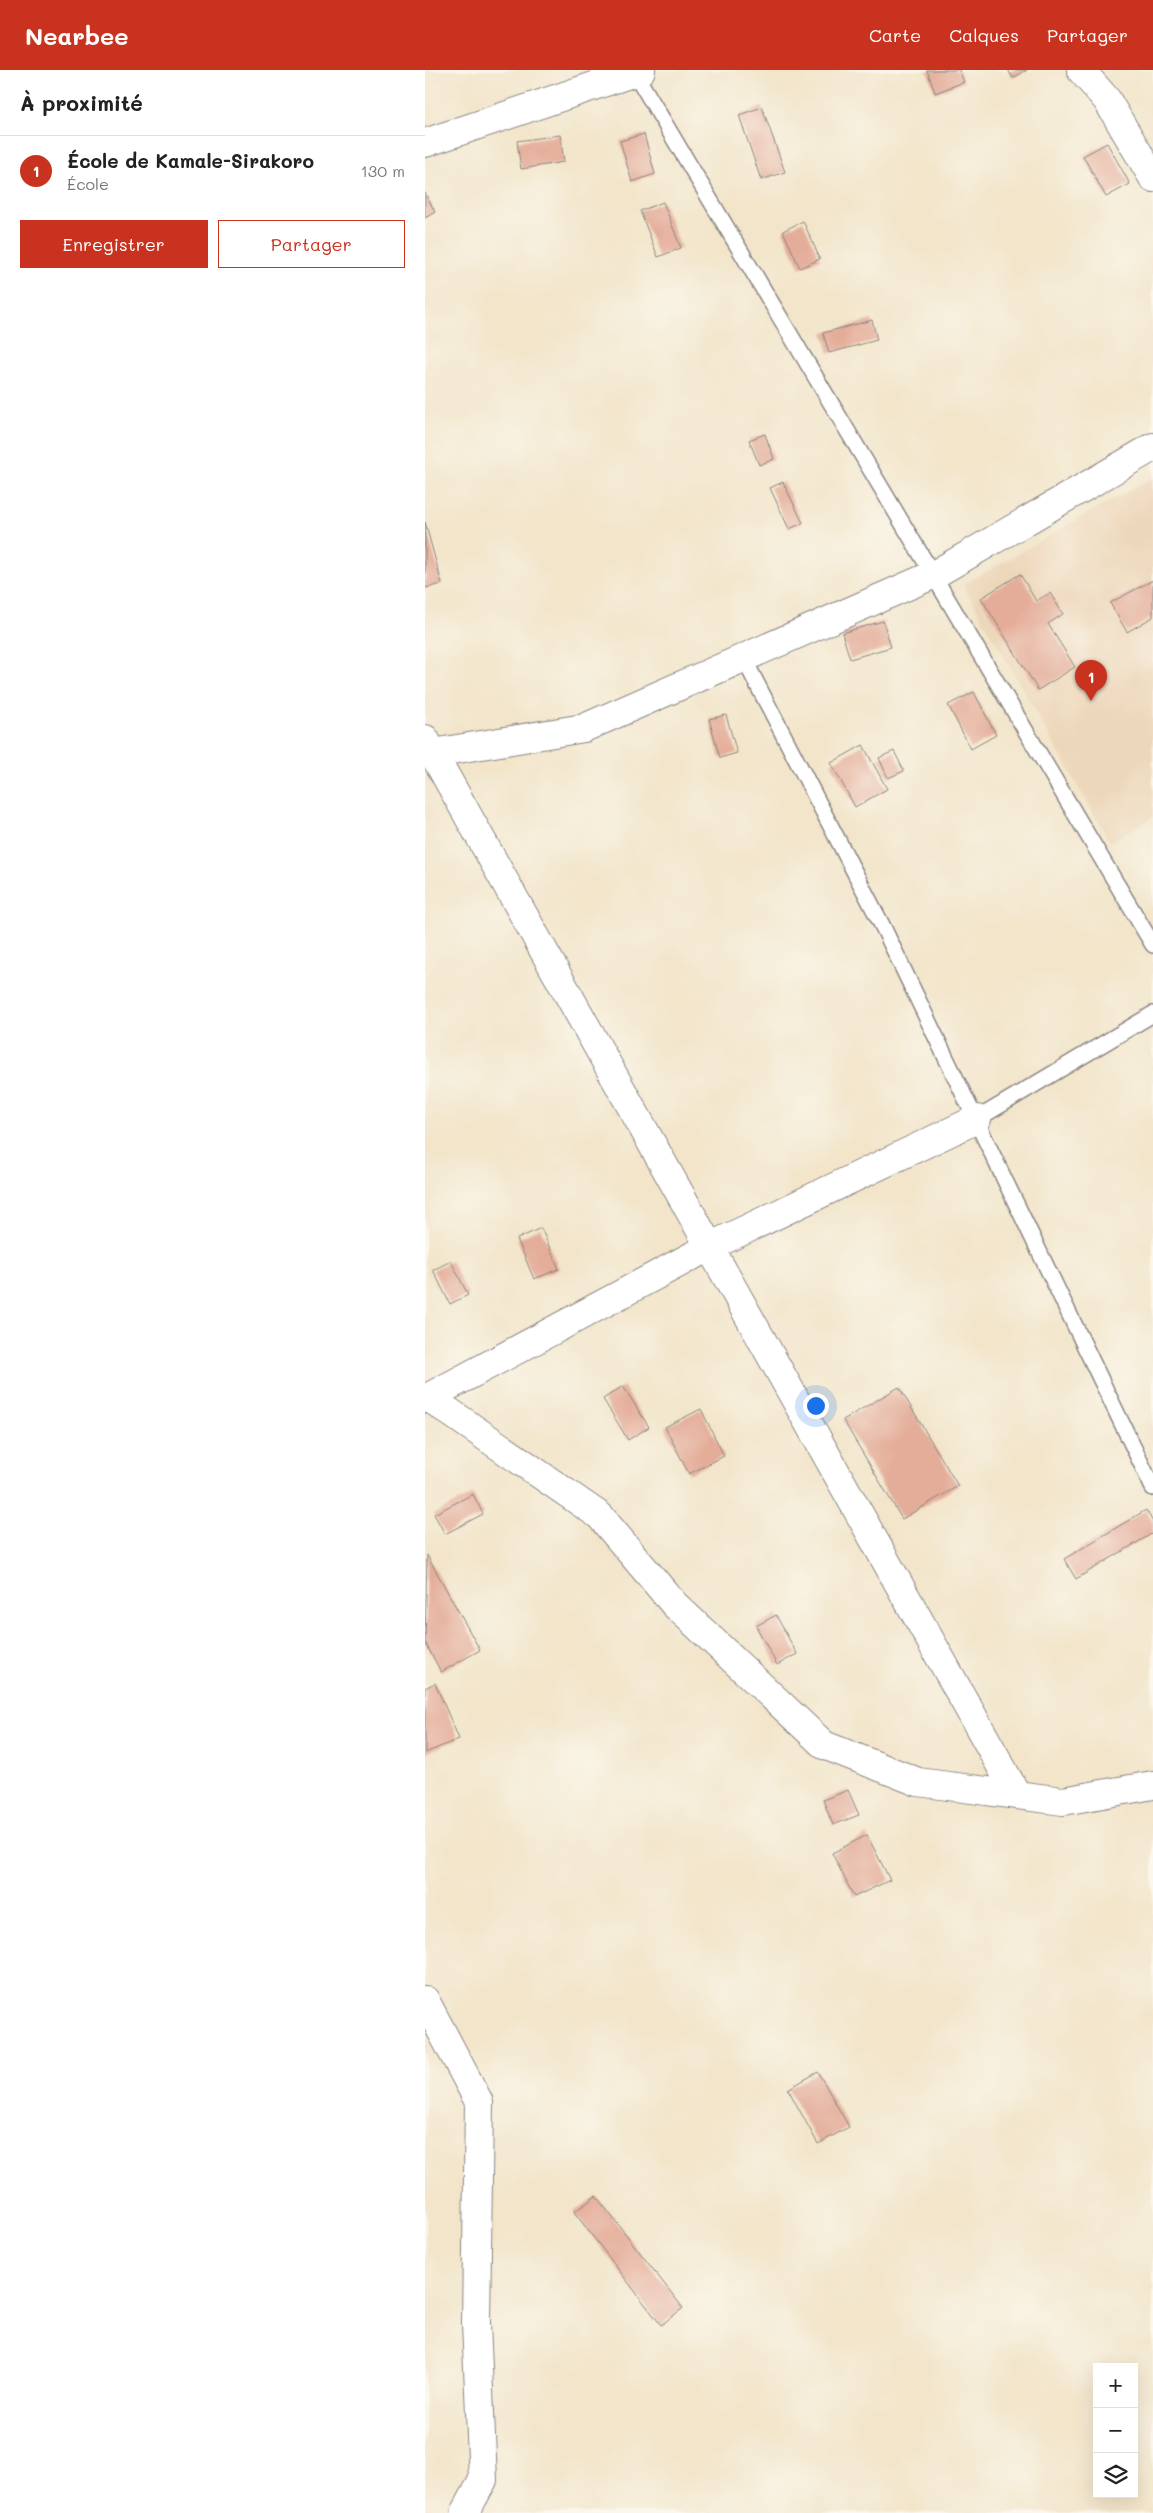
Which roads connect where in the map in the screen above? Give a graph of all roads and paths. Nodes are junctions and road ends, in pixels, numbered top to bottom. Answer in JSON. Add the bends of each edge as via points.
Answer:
{"nodes":[{"id":1,"x":1081,"y":70,"type":"edge"},
{"id":2,"x":636,"y":71,"type":"edge"},
{"id":3,"x":425,"y":143,"type":"edge"},
{"id":4,"x":1153,"y":178,"type":"edge"},
{"id":5,"x":1153,"y":447,"type":"edge"},
{"id":6,"x":933,"y":574,"type":"junction"},
{"id":7,"x":743,"y":657,"type":"junction"},
{"id":8,"x":429,"y":746,"type":"edge"},
{"id":9,"x":1153,"y":945,"type":"edge"},
{"id":10,"x":1153,"y":1014,"type":"edge"},
{"id":11,"x":977,"y":1119,"type":"junction"},
{"id":12,"x":709,"y":1246,"type":"junction"},
{"id":13,"x":426,"y":1396,"type":"edge"},
{"id":14,"x":1153,"y":1488,"type":"edge"},
{"id":15,"x":1153,"y":1785,"type":"edge"},
{"id":16,"x":1017,"y":1795,"type":"junction"},
{"id":17,"x":425,"y":2000,"type":"edge"},
{"id":18,"x":465,"y":2513,"type":"edge"}],
"edges":[{"from":1,"to":4,"type":"street","via":[[1107,100]]},
{"from":2,"to":3,"type":"street"},
{"from":2,"to":6,"type":"lane"},
{"from":5,"to":6,"type":"street"},
{"from":6,"to":7,"type":"street"},
{"from":6,"to":9,"type":"lane"},
{"from":7,"to":8,"type":"street","via":[[584,728]]},
{"from":7,"to":11,"type":"lane","via":[[883,927]]},
{"from":8,"to":12,"type":"street"},
{"from":10,"to":11,"type":"lane"},
{"from":11,"to":12,"type":"street"},
{"from":11,"to":14,"type":"lane"},
{"from":12,"to":13,"type":"street"},
{"from":12,"to":16,"type":"street"},
{"from":13,"to":16,"type":"street","via":[[600,1516],[674,1604],[824,1745],[918,1782]]},
{"from":15,"to":16,"type":"street","via":[[1063,1801]]},
{"from":17,"to":18,"type":"street","via":[[479,2102],[476,2324],[483,2480]]}]}
